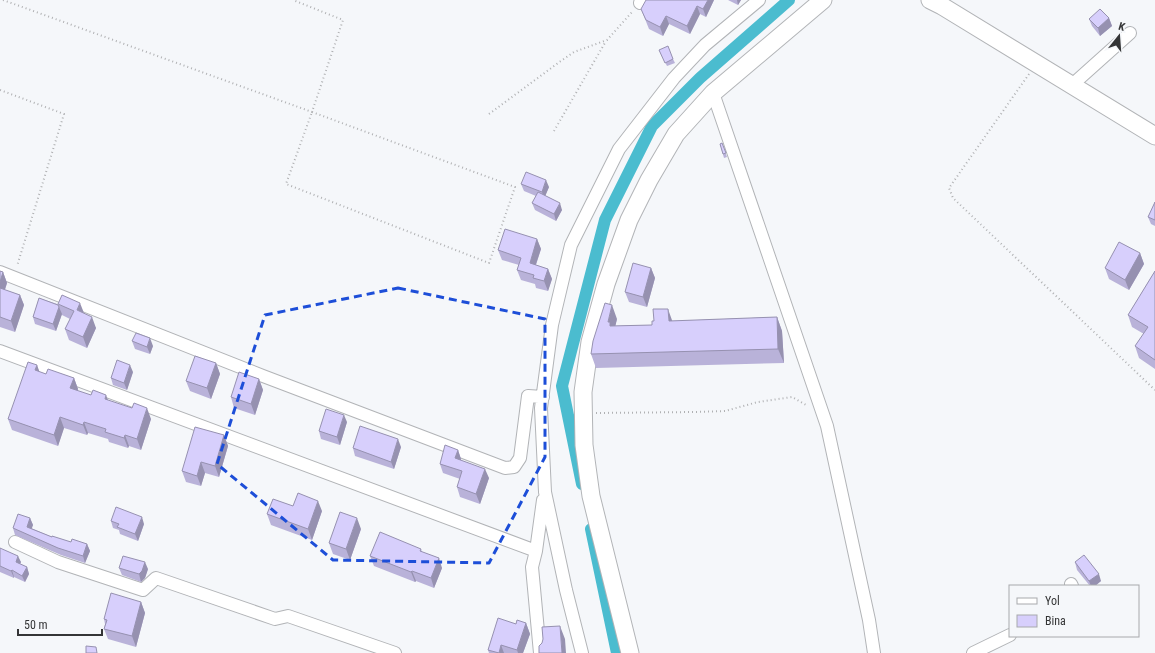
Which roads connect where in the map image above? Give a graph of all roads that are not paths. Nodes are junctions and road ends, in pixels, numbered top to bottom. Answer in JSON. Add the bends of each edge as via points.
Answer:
{"nodes":[{"id":1,"x":759,"y":0,"type":"edge"},
{"id":2,"x":823,"y":0,"type":"edge"},
{"id":3,"x":930,"y":0,"type":"edge"},
{"id":4,"x":1130,"y":33,"type":"dead end"},
{"id":5,"x":1072,"y":85,"type":"junction"},
{"id":6,"x":713,"y":93,"type":"junction"},
{"id":7,"x":1155,"y":136,"type":"edge"},
{"id":8,"x":0,"y":272,"type":"edge"},
{"id":9,"x":0,"y":351,"type":"edge"},
{"id":10,"x":543,"y":397,"type":"junction"},
{"id":11,"x":544,"y":492,"type":"junction"},
{"id":12,"x":15,"y":542,"type":"dead end"},
{"id":13,"x":536,"y":551,"type":"junction"},
{"id":14,"x":1009,"y":635,"type":"edge"},
{"id":15,"x":395,"y":653,"type":"edge"},
{"id":16,"x":540,"y":653,"type":"edge"},
{"id":17,"x":582,"y":653,"type":"edge"},
{"id":18,"x":630,"y":653,"type":"edge"},
{"id":19,"x":874,"y":653,"type":"edge"},
{"id":20,"x":973,"y":653,"type":"edge"}],
"edges":[{"from":1,"to":10,"type":"street","via":[[705,46],[674,78],[619,149],[571,245],[552,325]]},
{"from":2,"to":6,"type":"street"},
{"from":3,"to":5,"type":"street"},
{"from":4,"to":5,"type":"street"},
{"from":5,"to":7,"type":"street"},
{"from":6,"to":18,"type":"street","via":[[676,134],[629,220],[606,284],[590,342],[583,392],[584,445],[591,496]]},
{"from":6,"to":19,"type":"street","via":[[827,426]]},
{"from":8,"to":10,"type":"street","via":[[505,468],[514,467],[520,458],[528,396]]},
{"from":9,"to":13,"type":"street"},
{"from":10,"to":11,"type":"street","via":[[541,408]]},
{"from":11,"to":13,"type":"street"},
{"from":11,"to":17,"type":"street"},
{"from":12,"to":15,"type":"street","via":[[58,562],[143,590],[156,578],[275,619],[288,616]]},
{"from":13,"to":16,"type":"street","via":[[532,567]]},
{"from":14,"to":20,"type":"street"}]}
